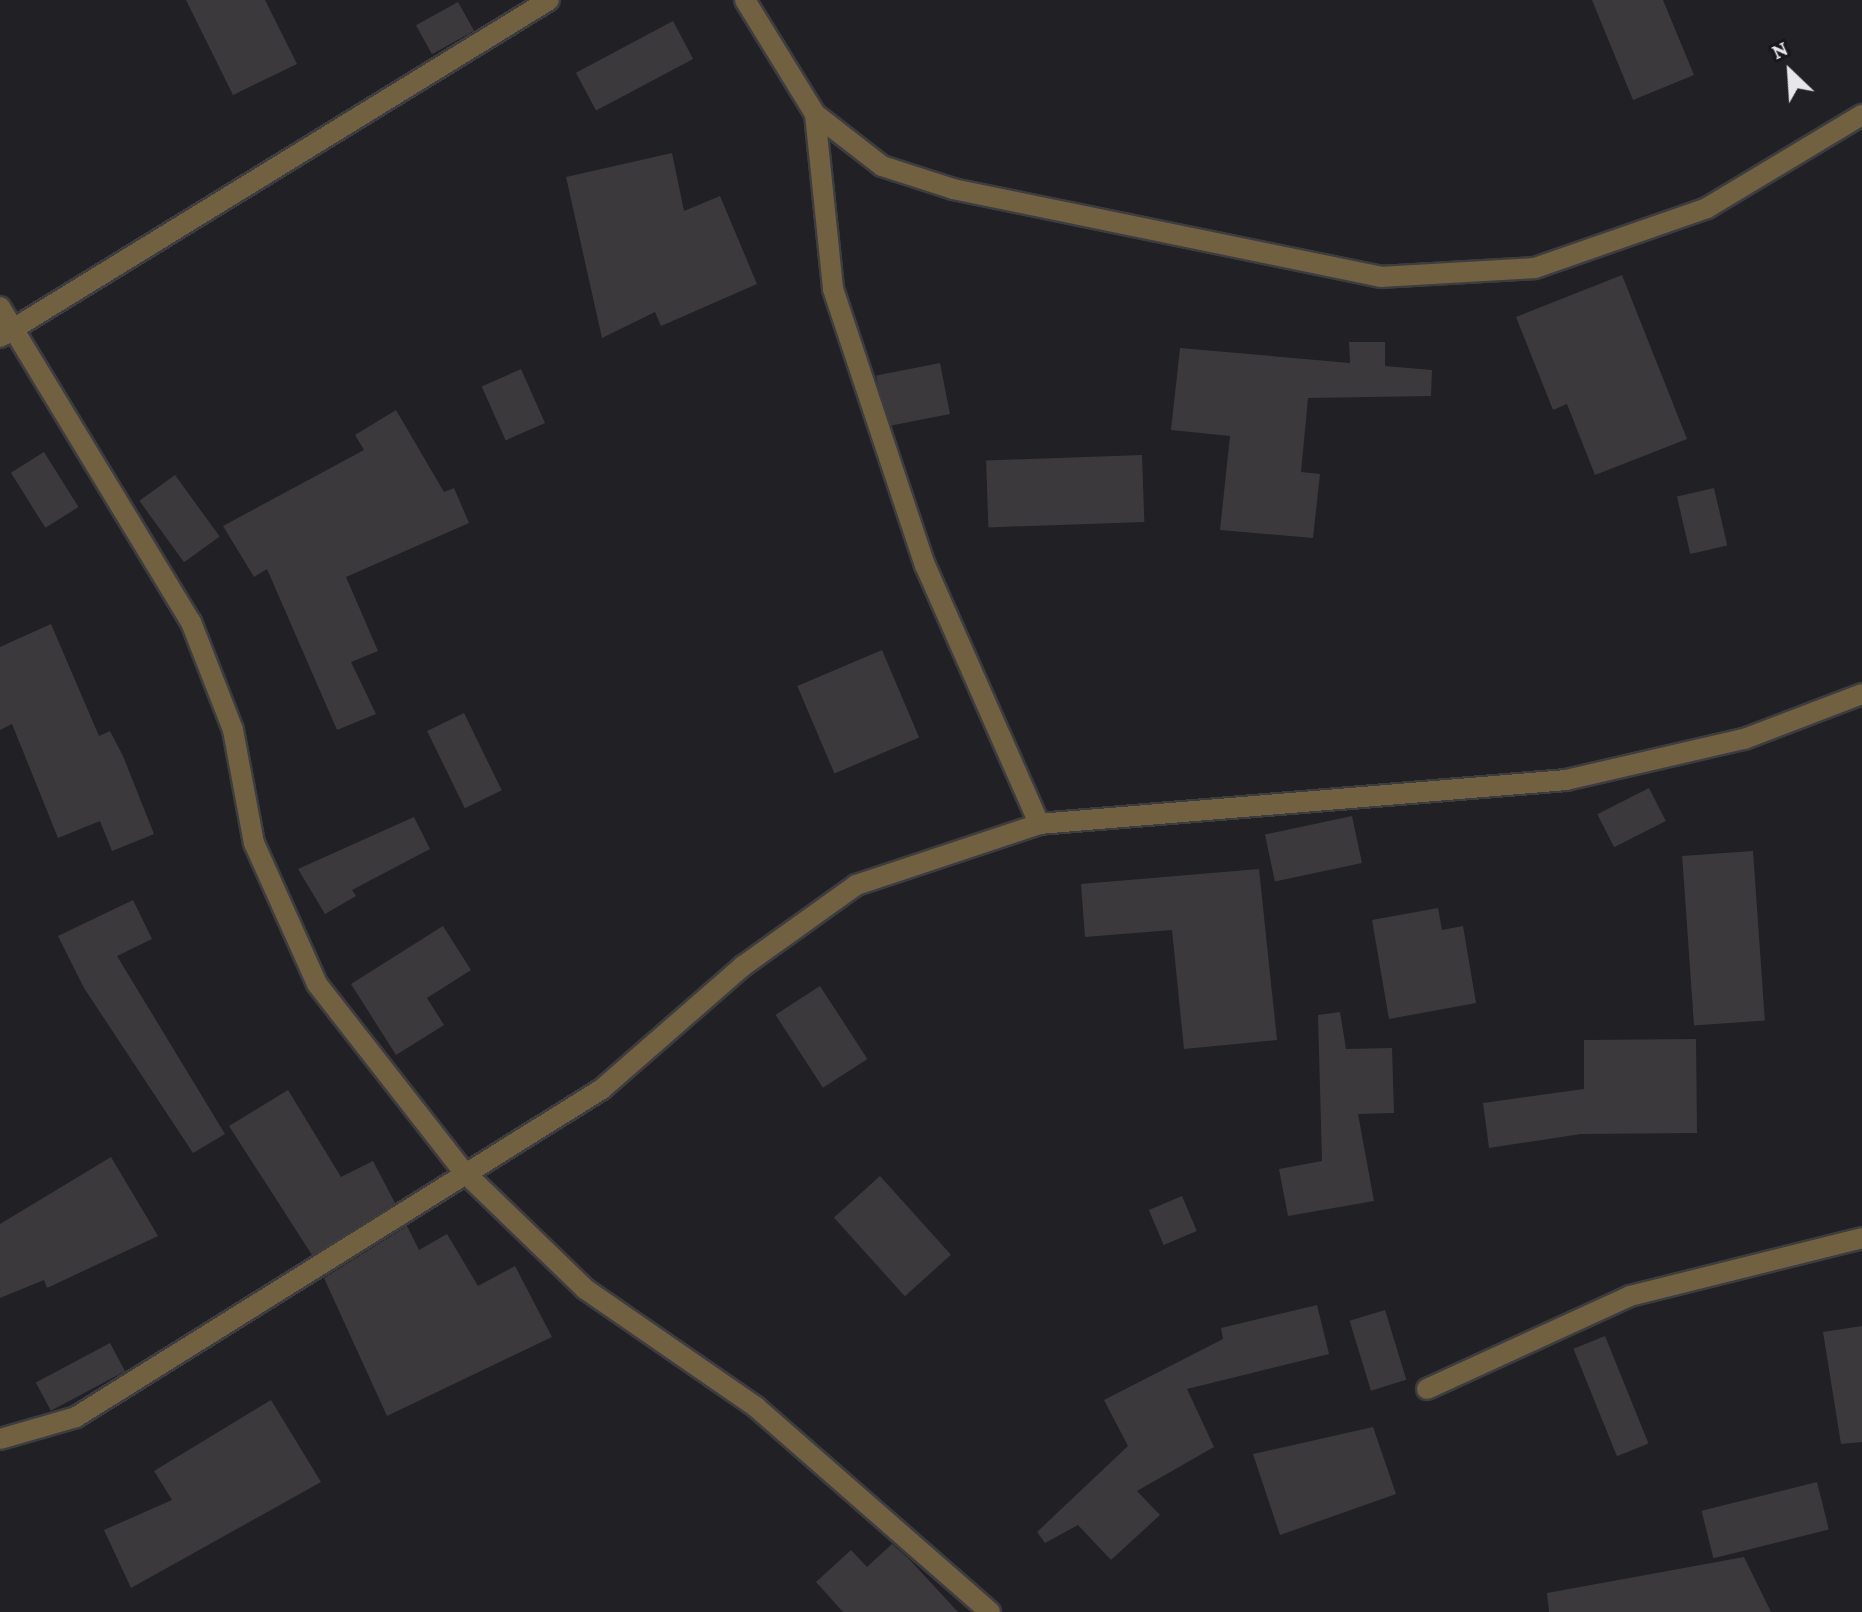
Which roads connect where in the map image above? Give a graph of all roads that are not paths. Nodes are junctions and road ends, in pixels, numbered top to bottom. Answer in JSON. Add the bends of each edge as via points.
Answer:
{"nodes":[{"id":1,"x":549,"y":0,"type":"edge"},
{"id":2,"x":745,"y":0,"type":"edge"},
{"id":3,"x":815,"y":114,"type":"junction"},
{"id":4,"x":1862,"y":115,"type":"edge"},
{"id":5,"x":0,"y":307,"type":"edge"},
{"id":6,"x":5,"y":335,"type":"edge"},
{"id":7,"x":1862,"y":694,"type":"edge"},
{"id":8,"x":1039,"y":824,"type":"junction"},
{"id":9,"x":463,"y":1171,"type":"junction"},
{"id":10,"x":1862,"y":1238,"type":"edge"},
{"id":11,"x":1427,"y":1389,"type":"dead end"},
{"id":12,"x":0,"y":1439,"type":"edge"},
{"id":13,"x":990,"y":1612,"type":"edge"}],
"edges":[{"from":1,"to":6,"type":"street"},
{"from":2,"to":3,"type":"street"},
{"from":3,"to":4,"type":"street","via":[[882,166],[953,189],[1381,277],[1535,268],[1707,208]]},
{"from":3,"to":8,"type":"street","via":[[833,289],[925,565]]},
{"from":5,"to":6,"type":"street"},
{"from":6,"to":9,"type":"street","via":[[136,522],[191,622],[233,730],[254,843],[317,984]]},
{"from":7,"to":8,"type":"street","via":[[1744,739],[1566,780]]},
{"from":8,"to":9,"type":"street","via":[[856,885],[743,966],[602,1089]]},
{"from":9,"to":12,"type":"street","via":[[76,1417]]},
{"from":9,"to":13,"type":"street","via":[[585,1289],[756,1407]]},
{"from":10,"to":11,"type":"street","via":[[1630,1296]]}]}
